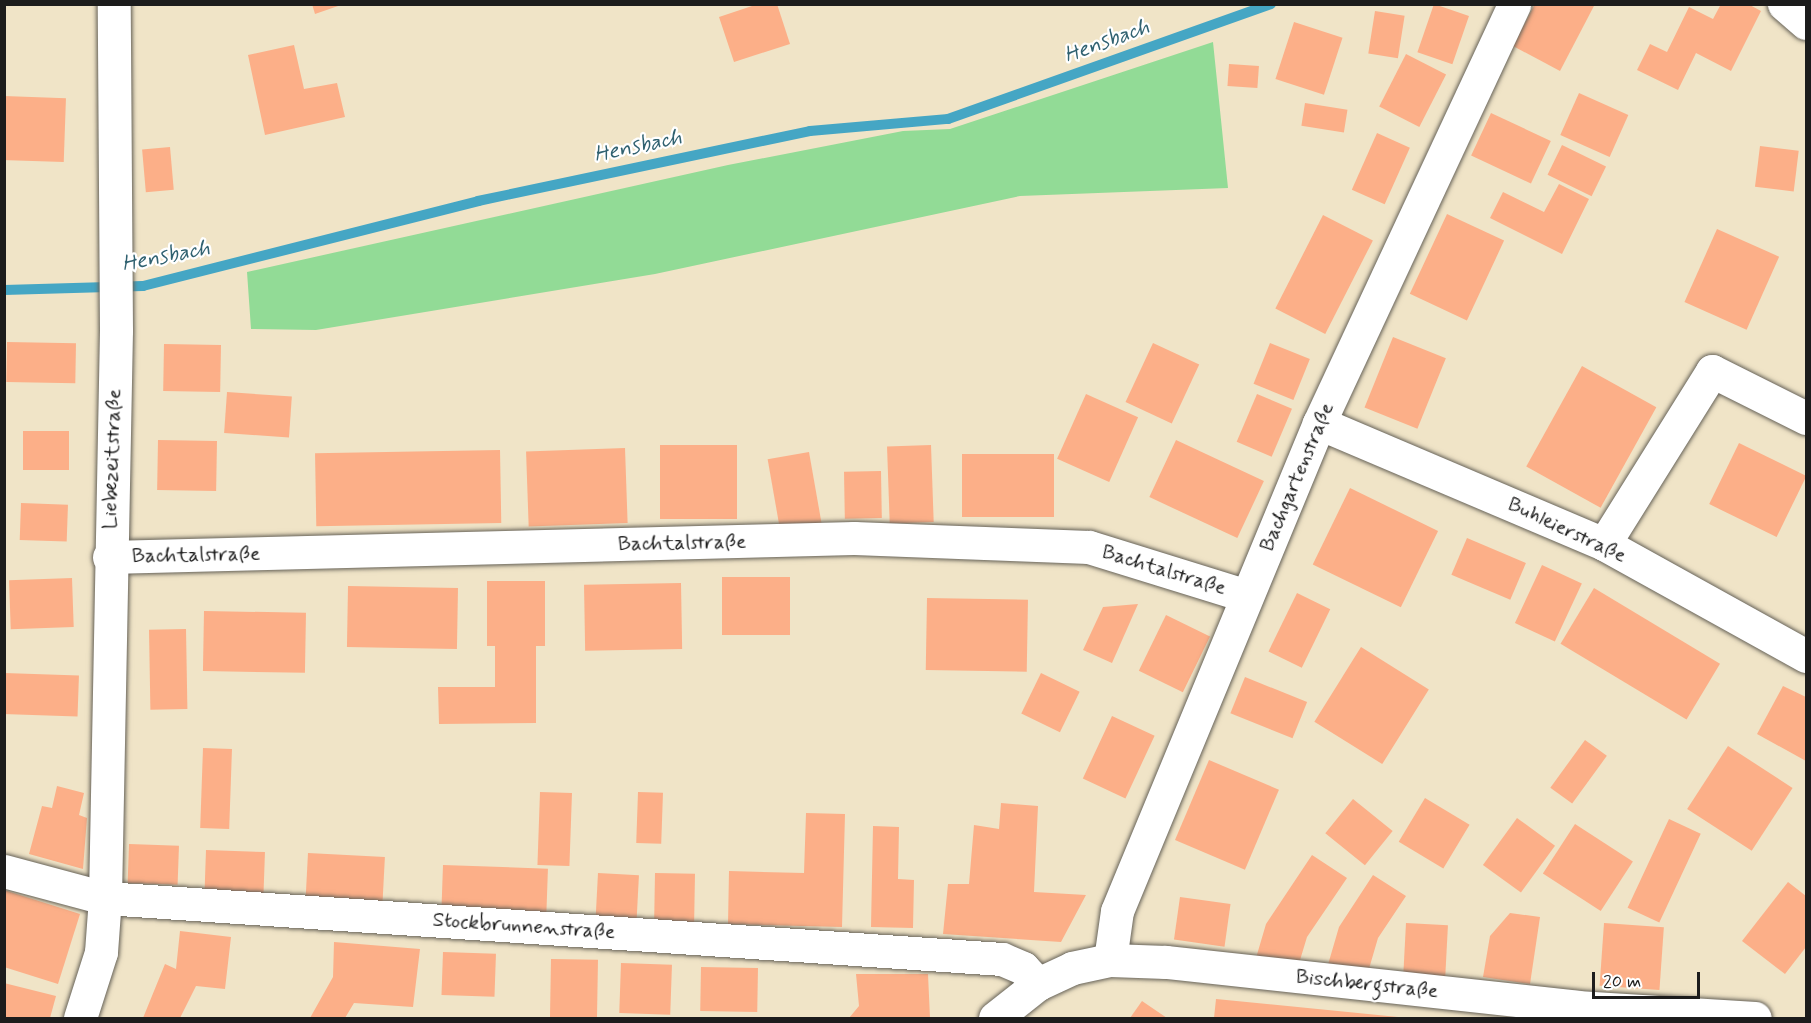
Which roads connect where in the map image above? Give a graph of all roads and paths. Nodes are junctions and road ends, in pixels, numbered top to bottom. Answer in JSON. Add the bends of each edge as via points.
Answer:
{"nodes":[{"id":1,"x":114,"y":4,"type":"edge"},
{"id":2,"x":1514,"y":4,"type":"edge"},
{"id":3,"x":1784,"y":4,"type":"edge"},
{"id":4,"x":1806,"y":23,"type":"edge"},
{"id":5,"x":1806,"y":418,"type":"edge"},
{"id":6,"x":1319,"y":423,"type":"junction"},
{"id":7,"x":1604,"y":544,"type":"junction"},
{"id":8,"x":109,"y":557,"type":"junction"},
{"id":9,"x":1247,"y":596,"type":"junction"},
{"id":10,"x":1806,"y":656,"type":"edge"},
{"id":11,"x":4,"y":871,"type":"edge"},
{"id":12,"x":105,"y":898,"type":"junction"},
{"id":13,"x":1110,"y":960,"type":"junction"},
{"id":14,"x":1038,"y":984,"type":"junction"},
{"id":15,"x":1576,"y":1013,"type":"edge"},
{"id":16,"x":80,"y":1018,"type":"edge"},
{"id":17,"x":995,"y":1018,"type":"edge"},
{"id":18,"x":1755,"y":1018,"type":"edge"}],
"edges":[{"from":1,"to":8,"type":"street","name":"Liebezeitstraße","via":[[112,213],[116,330]]},
{"from":2,"to":6,"type":"street","name":"Bachgartenstraße"},
{"from":3,"to":4,"type":"street"},
{"from":5,"to":7,"type":"street","via":[[1712,371]]},
{"from":6,"to":7,"type":"street","name":"Buhleierstraße"},
{"from":6,"to":9,"type":"street","name":"Bachgartenstraße"},
{"from":7,"to":10,"type":"street","name":"Buhleierstraße"},
{"from":8,"to":9,"type":"street","name":"Bachtalstraße","via":[[854,538],[1089,547]]},
{"from":8,"to":12,"type":"street","name":"Liebezeitstraße"},
{"from":9,"to":13,"type":"street","name":"Bachgartenstraße","via":[[1117,911]]},
{"from":11,"to":12,"type":"street","name":"Stockbrunnenstraße"},
{"from":12,"to":14,"type":"street","name":"Stockbrunnenstraße","via":[[1002,959],[1023,968]]},
{"from":12,"to":16,"type":"street","name":"Liebezeitstraße","via":[[101,952]]},
{"from":13,"to":14,"type":"street","name":"Bischbergstraße","via":[[1072,968]]},
{"from":13,"to":15,"type":"street","name":"Bischbergstraße","via":[[1166,962]]},
{"from":14,"to":17,"type":"street","name":"Bischbergstraße"},
{"from":15,"to":18,"type":"street","name":"Bischbergstraße"}]}
